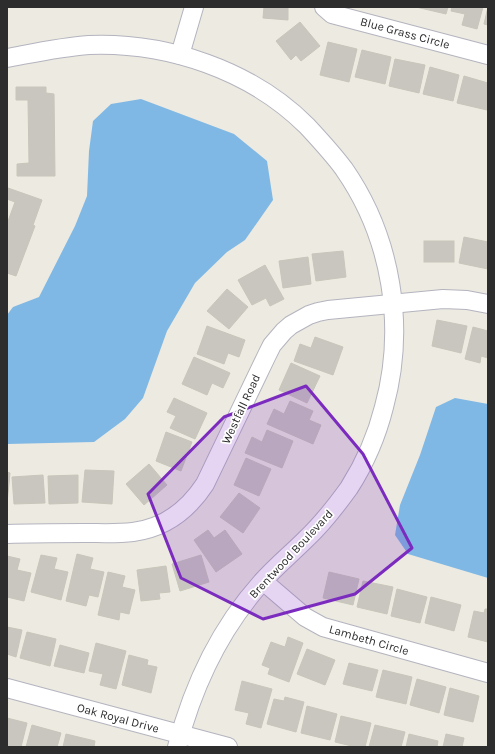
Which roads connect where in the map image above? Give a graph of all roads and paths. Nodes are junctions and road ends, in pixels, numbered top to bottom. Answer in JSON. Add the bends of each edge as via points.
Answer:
{"nodes":[{"id":1,"x":194,"y":7,"type":"edge"},
{"id":2,"x":324,"y":7,"type":"edge"},
{"id":3,"x":180,"y":55,"type":"junction"},
{"id":4,"x":488,"y":55,"type":"edge"},
{"id":5,"x":7,"y":58,"type":"edge"},
{"id":6,"x":393,"y":304,"type":"junction"},
{"id":7,"x":488,"y":304,"type":"edge"},
{"id":8,"x":7,"y":534,"type":"edge"},
{"id":9,"x":263,"y":581,"type":"junction"},
{"id":10,"x":488,"y":673,"type":"edge"},
{"id":11,"x":7,"y":688,"type":"edge"},
{"id":12,"x":178,"y":741,"type":"edge"},
{"id":13,"x":228,"y":747,"type":"edge"}],
"edges":[{"from":1,"to":3,"type":"street"},
{"from":2,"to":4,"type":"street","name":"Blue Grass Circle","via":[[332,14]]},
{"from":3,"to":5,"type":"street","name":"Brentwood Boulevard","via":[[126,46],[90,45]]},
{"from":3,"to":6,"type":"street","name":"Brentwood Boulevard","via":[[232,74],[262,91],[298,118],[323,142],[344,169],[362,199],[376,230],[386,263]]},
{"from":6,"to":7,"type":"street","name":"Westfall Road","via":[[455,299]]},
{"from":6,"to":8,"type":"street","name":"Westfall Road","via":[[318,312],[300,320],[284,332],[272,345],[205,484],[192,502],[175,516],[156,526],[134,532]]},
{"from":6,"to":9,"type":"street","name":"Brentwood Boulevard","via":[[394,357],[389,391],[380,424],[367,456],[350,486],[330,513]]},
{"from":9,"to":10,"type":"street","name":"Lambeth Circle","via":[[305,617],[323,627]]},
{"from":9,"to":12,"type":"street","name":"Brentwood Boulevard","via":[[234,618],[212,653],[186,712]]},
{"from":11,"to":12,"type":"street","name":"Oak Royal Drive"},
{"from":12,"to":13,"type":"street","name":"Oak Royal Drive"}]}
